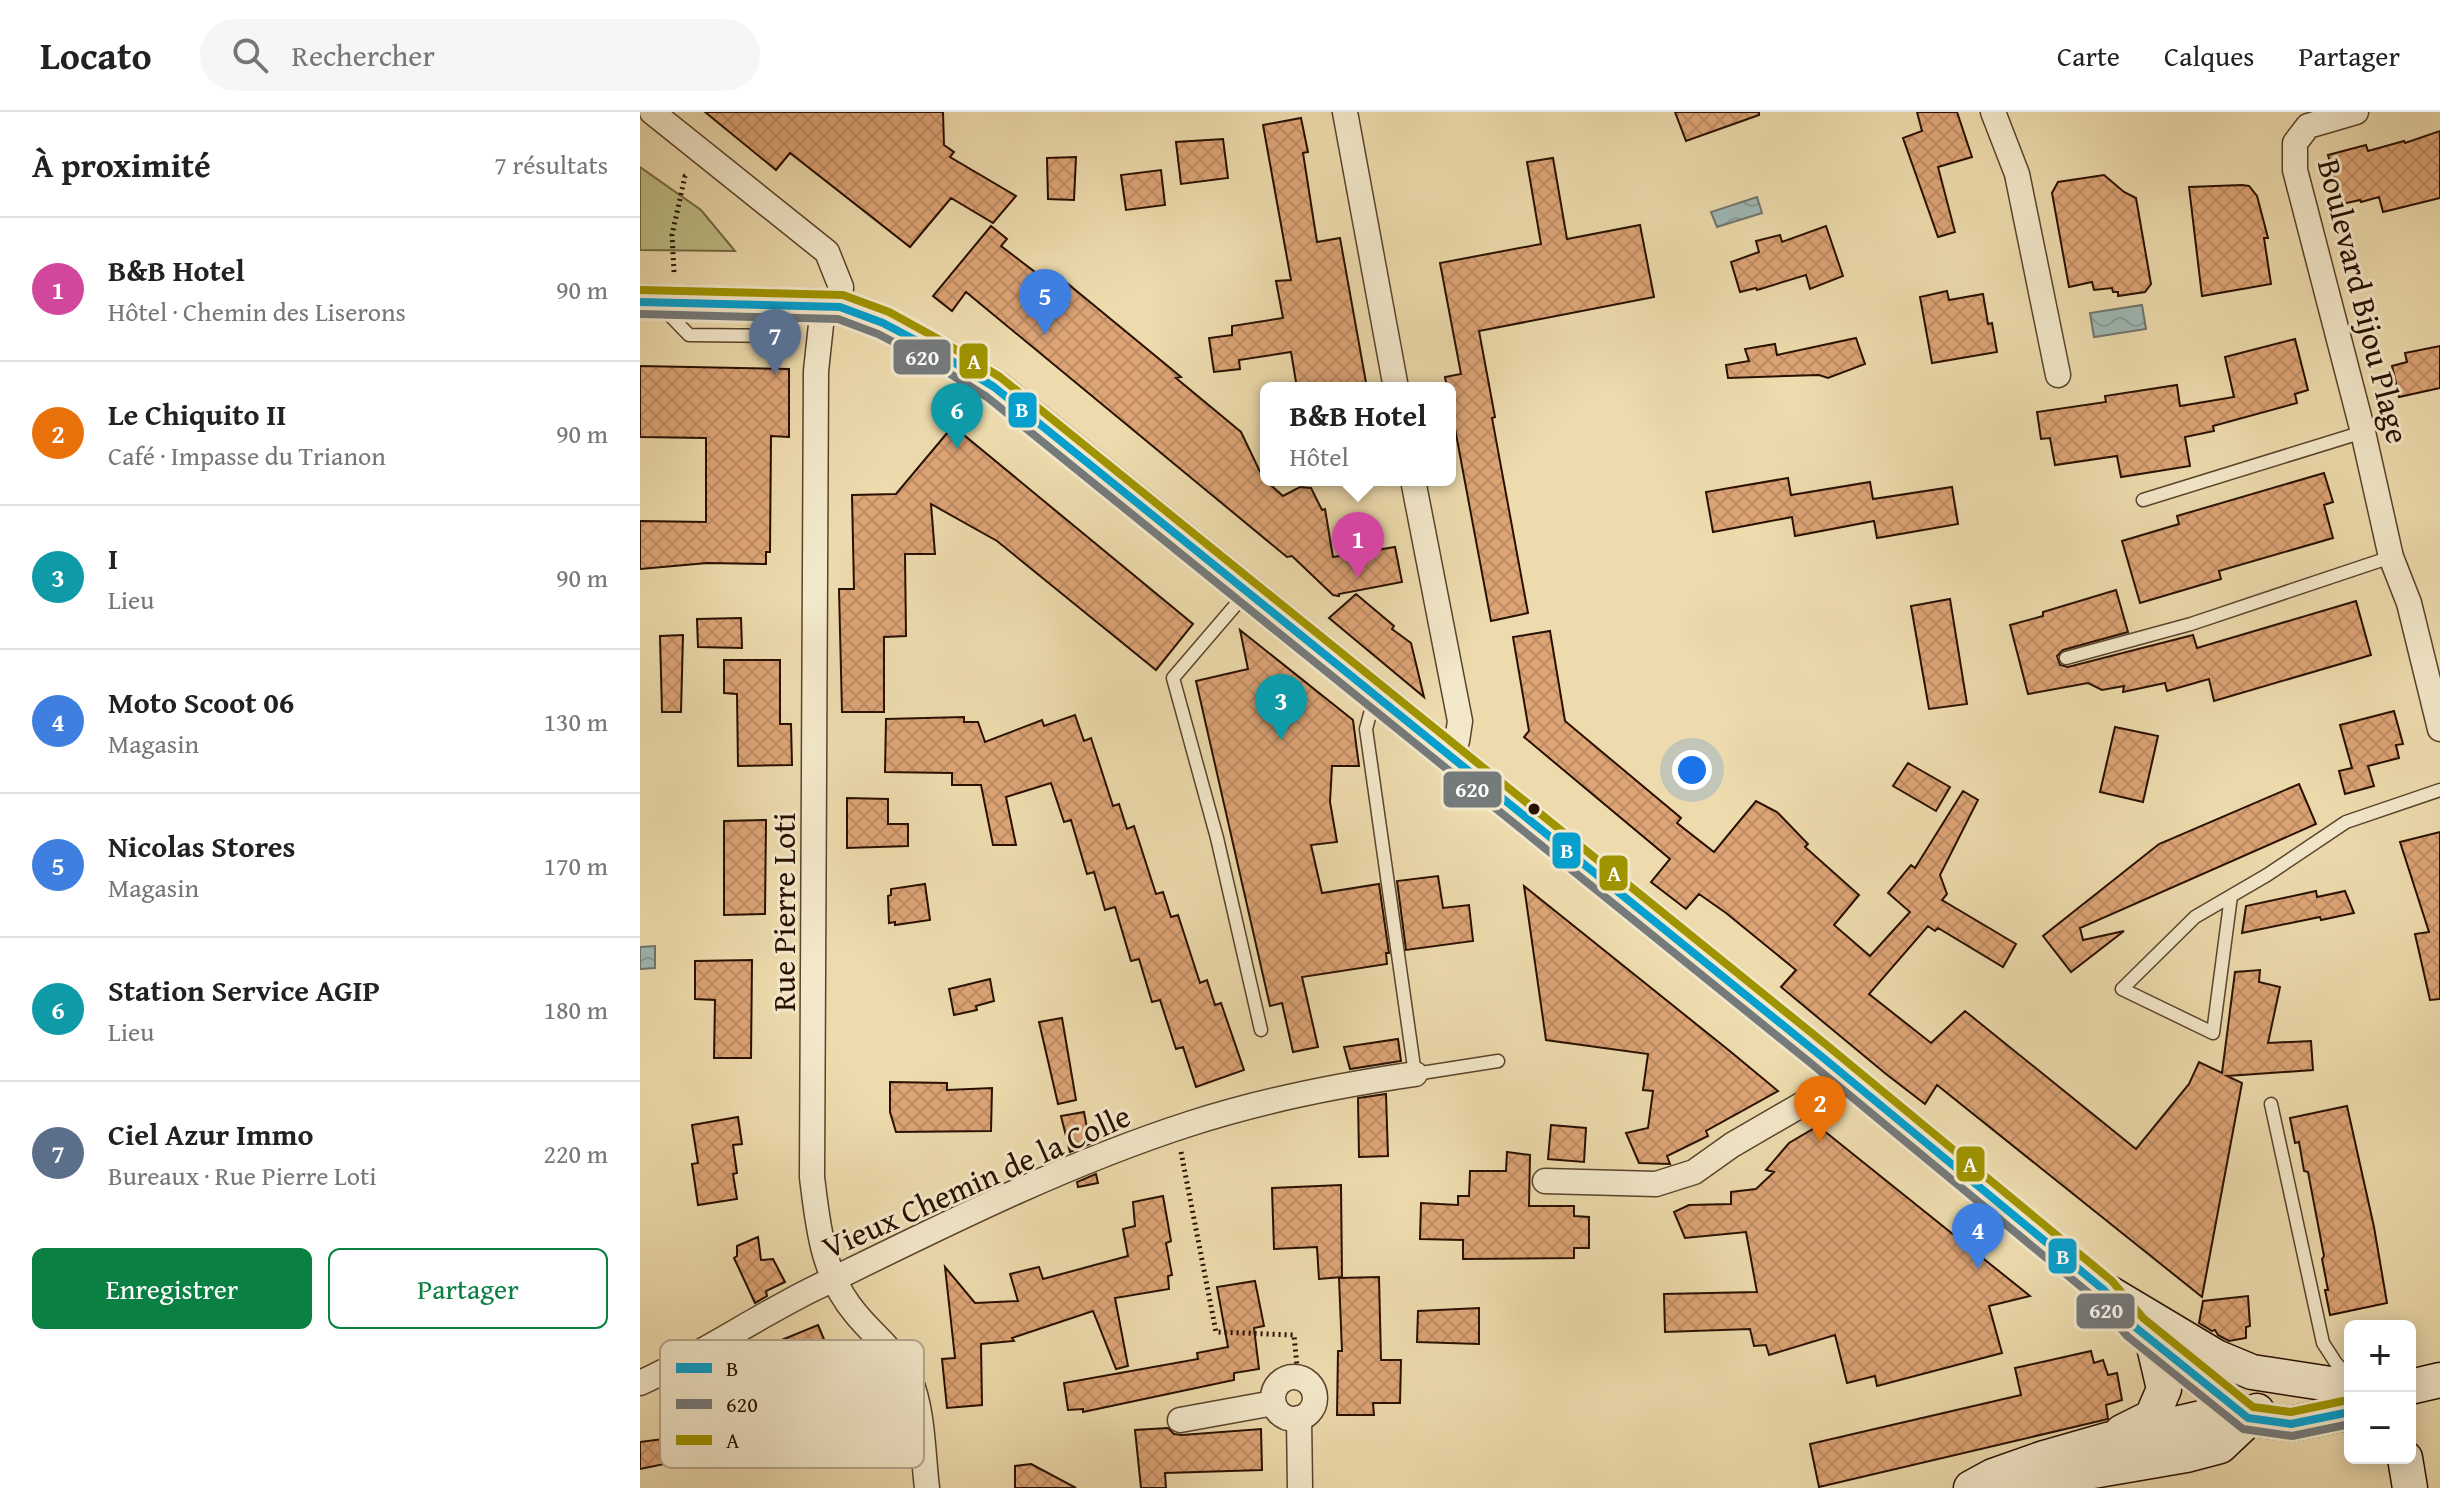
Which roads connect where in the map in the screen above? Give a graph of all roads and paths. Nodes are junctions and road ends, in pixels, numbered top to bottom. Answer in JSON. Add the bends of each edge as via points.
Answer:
{"nodes":[{"id":1,"x":652,"y":112,"type":"edge"},
{"id":2,"x":1345,"y":112,"type":"edge"},
{"id":3,"x":1993,"y":112,"type":"edge"},
{"id":4,"x":2356,"y":112,"type":"edge"},
{"id":5,"x":696,"y":172,"type":"dead end"},
{"id":6,"x":674,"y":272,"type":"dead end"},
{"id":7,"x":649,"y":302,"type":"edge"},
{"id":8,"x":831,"y":306,"type":"junction"},
{"id":9,"x":776,"y":336,"type":"dead end"},
{"id":10,"x":2058,"y":375,"type":"dead end"},
{"id":11,"x":1395,"y":382,"type":"edge"},
{"id":12,"x":2363,"y":432,"type":"junction"},
{"id":13,"x":1414,"y":486,"type":"edge"},
{"id":14,"x":2143,"y":500,"type":"dead end"},
{"id":15,"x":2391,"y":557,"type":"junction"},
{"id":16,"x":1247,"y":591,"type":"junction"},
{"id":17,"x":2066,"y":658,"type":"dead end"},
{"id":18,"x":1375,"y":696,"type":"junction"},
{"id":19,"x":2440,"y":729,"type":"edge"},
{"id":20,"x":1449,"y":755,"type":"junction"},
{"id":21,"x":2440,"y":790,"type":"edge"},
{"id":22,"x":2231,"y":896,"type":"junction"},
{"id":23,"x":1261,"y":1030,"type":"dead end"},
{"id":24,"x":1498,"y":1061,"type":"dead end"},
{"id":25,"x":1415,"y":1074,"type":"junction"},
{"id":26,"x":1842,"y":1074,"type":"junction"},
{"id":27,"x":2271,"y":1104,"type":"dead end"},
{"id":28,"x":1178,"y":1128,"type":"junction"},
{"id":29,"x":1545,"y":1181,"type":"dead end"},
{"id":30,"x":833,"y":1280,"type":"junction"},
{"id":31,"x":2104,"y":1290,"type":"junction"},
{"id":32,"x":721,"y":1340,"type":"edge"},
{"id":33,"x":881,"y":1340,"type":"edge"},
{"id":34,"x":2153,"y":1342,"type":"junction"},
{"id":35,"x":2239,"y":1366,"type":"junction"},
{"id":36,"x":660,"y":1372,"type":"edge"},
{"id":37,"x":1298,"y":1377,"type":"junction"},
{"id":38,"x":2440,"y":1380,"type":"edge"},
{"id":39,"x":640,"y":1383,"type":"edge"},
{"id":40,"x":2344,"y":1383,"type":"edge"},
{"id":41,"x":2416,"y":1386,"type":"edge"},
{"id":42,"x":2344,"y":1390,"type":"edge"},
{"id":43,"x":2345,"y":1392,"type":"edge"},
{"id":44,"x":1273,"y":1403,"type":"junction"},
{"id":45,"x":1299,"y":1418,"type":"junction"},
{"id":46,"x":2248,"y":1418,"type":"junction"},
{"id":47,"x":1180,"y":1420,"type":"dead end"},
{"id":48,"x":2107,"y":1440,"type":"junction"},
{"id":49,"x":924,"y":1462,"type":"edge"},
{"id":50,"x":2406,"y":1464,"type":"edge"},
{"id":51,"x":927,"y":1488,"type":"edge"},
{"id":52,"x":1300,"y":1488,"type":"edge"},
{"id":53,"x":1971,"y":1488,"type":"edge"},
{"id":54,"x":1995,"y":1488,"type":"edge"},
{"id":55,"x":2410,"y":1488,"type":"edge"}],
"edges":[{"from":1,"to":8,"type":"street","name":"Rue Pierre Loti","via":[[827,252],[841,287]]},
{"from":2,"to":11,"type":"street"},
{"from":3,"to":10,"type":"street","via":[[2017,174]]},
{"from":4,"to":12,"type":"street","name":"Boulevard Bijou Plage","via":[[2308,126],[2295,143],[2295,170]]},
{"from":5,"to":6,"type":"path","via":[[685,176],[680,195],[672,235]]},
{"from":7,"to":8,"type":"main road"},
{"from":7,"to":9,"type":"lane","via":[[689,335]]},
{"from":8,"to":16,"type":"main road","via":[[883,323],[994,387]]},
{"from":8,"to":30,"type":"street","name":"Rue Pierre Loti","via":[[816,371],[812,1177],[819,1235]]},
{"from":12,"to":14,"type":"lane"},
{"from":12,"to":15,"type":"street","name":"Boulevard Bijou Plage"},
{"from":13,"to":20,"type":"street","via":[[1460,721]]},
{"from":15,"to":17,"type":"lane","via":[[2191,624]]},
{"from":15,"to":19,"type":"street","name":"Boulevard Bijou Plage","via":[[2409,603]]},
{"from":16,"to":18,"type":"main road"},
{"from":16,"to":23,"type":"lane","via":[[1173,678]]},
{"from":18,"to":20,"type":"main road"},
{"from":18,"to":25,"type":"lane","via":[[1366,729]]},
{"from":20,"to":26,"type":"main road"},
{"from":21,"to":22,"type":"lane","via":[[2346,822]]},
{"from":22,"to":22,"type":"lane","via":[[2195,917],[2122,989],[2213,1033]]},
{"from":24,"to":25,"type":"lane","name":"Vieux Chemin de la Colle"},
{"from":25,"to":28,"type":"street","name":"Vieux Chemin de la Colle","via":[[1288,1098]]},
{"from":26,"to":29,"type":"street","via":[[1820,1094],[1694,1172],[1656,1184]]},
{"from":26,"to":31,"type":"main road"},
{"from":27,"to":40,"type":"lane","via":[[2323,1343]]},
{"from":28,"to":30,"type":"street","name":"Vieux Chemin de la Colle","via":[[1041,1181]]},
{"from":28,"to":37,"type":"path","via":[[1216,1332],[1294,1335]]},
{"from":30,"to":32,"type":"street","name":"Vieux Chemin de la Colle"},
{"from":30,"to":33,"type":"street","name":"Rue Pierre Loti"},
{"from":31,"to":34,"type":"main road"},
{"from":31,"to":35,"type":"main road"},
{"from":34,"to":46,"type":"main road"},
{"from":34,"to":48,"type":"main road","via":[[2164,1389],[2152,1417]]},
{"from":35,"to":42,"type":"main road"},
{"from":35,"to":46,"type":"main road"},
{"from":36,"to":39,"type":"street","name":"Vieux Chemin de la Colle"},
{"from":37,"to":44,"type":"street","via":[[1279,1383]]},
{"from":37,"to":45,"type":"street","via":[[1312,1386],[1315,1396],[1313,1408]]},
{"from":38,"to":41,"type":"main road"},
{"from":43,"to":46,"type":"main road","via":[[2291,1424]]},
{"from":44,"to":45,"type":"street","via":[[1284,1416]]},
{"from":44,"to":47,"type":"street"},
{"from":45,"to":52,"type":"street"},
{"from":46,"to":48,"type":"main road","via":[[2201,1418]]},
{"from":46,"to":54,"type":"main road","via":[[2220,1446]]},
{"from":48,"to":53,"type":"main road"},
{"from":49,"to":51,"type":"street","name":"Rue Pierre Loti"},
{"from":50,"to":55,"type":"main road"}]}
